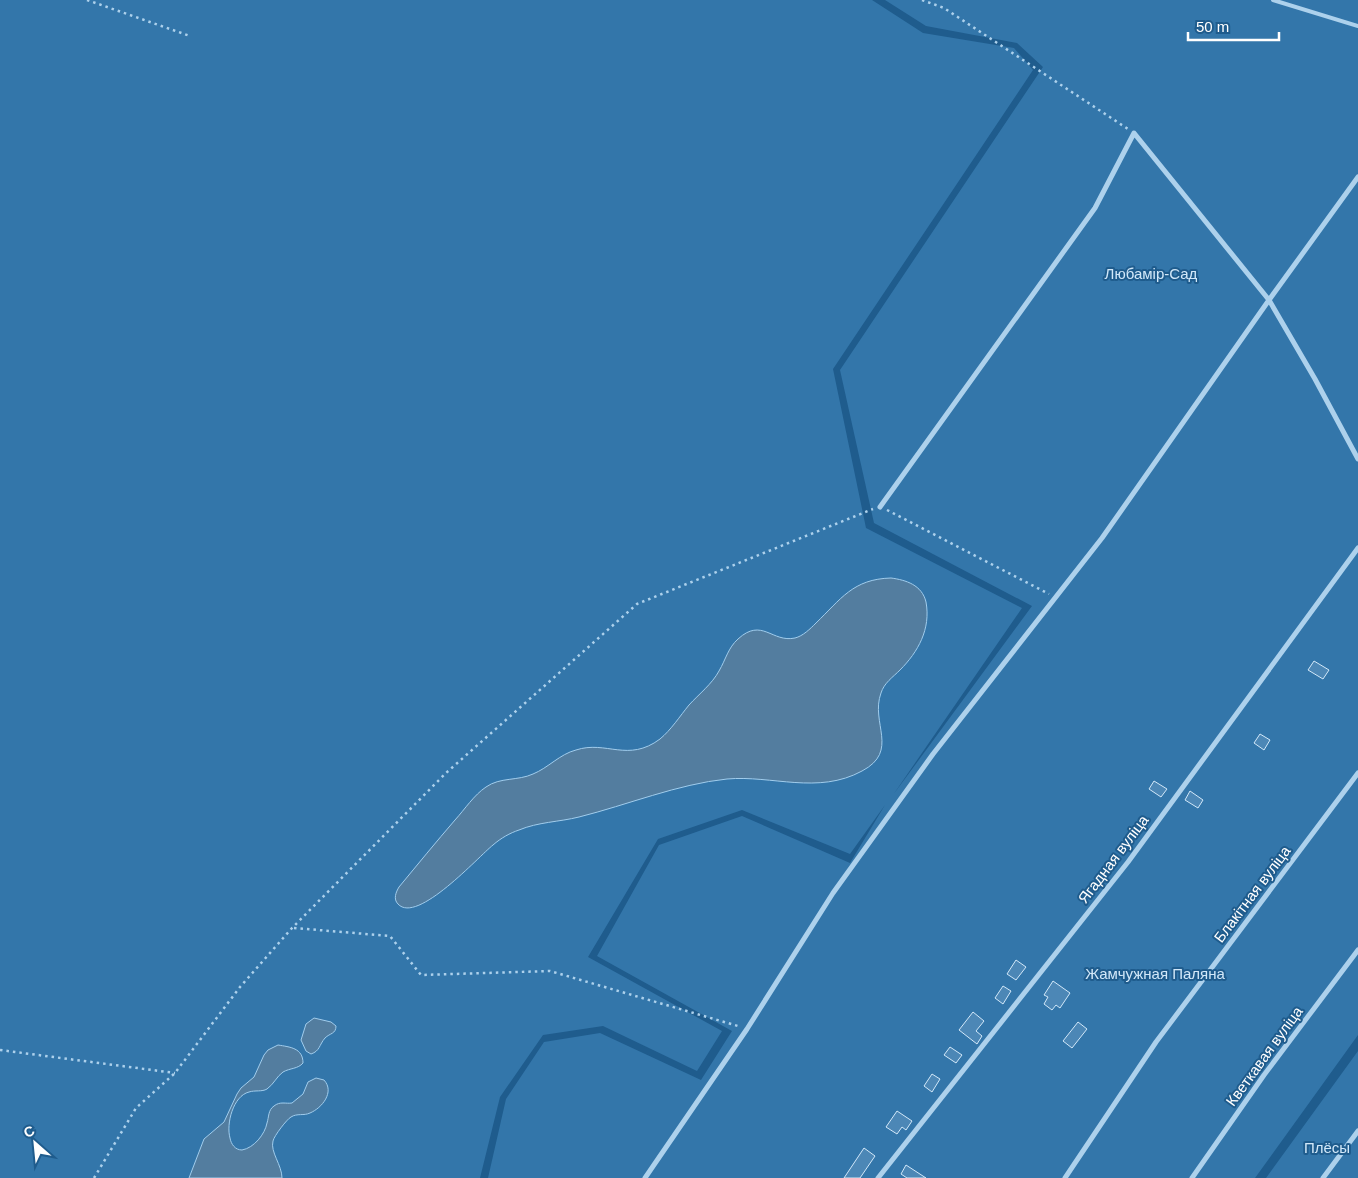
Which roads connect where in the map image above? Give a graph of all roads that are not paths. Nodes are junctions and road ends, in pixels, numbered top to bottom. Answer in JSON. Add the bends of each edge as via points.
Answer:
{"nodes":[{"id":1,"x":1273,"y":0,"type":"edge"},
{"id":2,"x":1358,"y":26,"type":"edge"},
{"id":3,"x":1358,"y":177,"type":"edge"},
{"id":4,"x":1269,"y":300,"type":"junction"},
{"id":5,"x":1358,"y":459,"type":"edge"},
{"id":6,"x":880,"y":507,"type":"road end"},
{"id":7,"x":1358,"y":548,"type":"edge"},
{"id":8,"x":1358,"y":773,"type":"edge"},
{"id":9,"x":1358,"y":950,"type":"edge"},
{"id":10,"x":1358,"y":1131,"type":"edge"},
{"id":11,"x":645,"y":1178,"type":"edge"},
{"id":12,"x":878,"y":1178,"type":"edge"},
{"id":13,"x":1065,"y":1178,"type":"edge"},
{"id":14,"x":1192,"y":1178,"type":"edge"},
{"id":15,"x":1323,"y":1178,"type":"edge"}],
"edges":[{"from":1,"to":2,"type":"lane"},
{"from":3,"to":4,"type":"street"},
{"from":4,"to":5,"type":"street"},
{"from":4,"to":6,"type":"street","via":[[1134,133],[1095,208]]},
{"from":4,"to":11,"type":"street","via":[[1102,538],[933,754],[834,893],[747,1029]]},
{"from":7,"to":12,"type":"street","name":"Ягадная вуліца","via":[[1128,862]]},
{"from":8,"to":13,"type":"street","name":"Блакітная вуліца","via":[[1156,1042]]},
{"from":9,"to":14,"type":"street","name":"Кветкавая вуліца"},
{"from":10,"to":15,"type":"street"}]}
